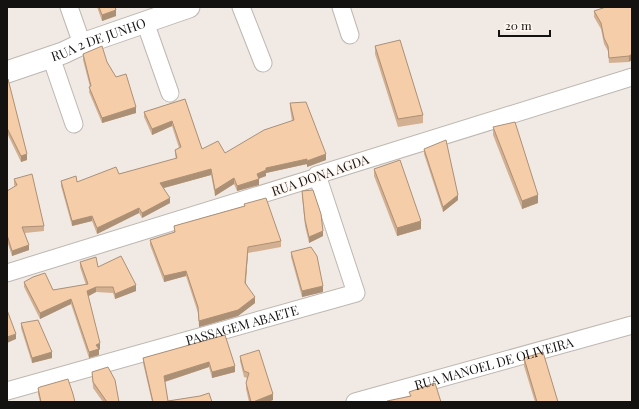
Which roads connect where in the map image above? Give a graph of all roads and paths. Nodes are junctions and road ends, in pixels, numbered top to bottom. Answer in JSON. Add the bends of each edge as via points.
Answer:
{"nodes":[{"id":1,"x":69,"y":7,"type":"edge"},
{"id":2,"x":189,"y":7,"type":"edge"},
{"id":3,"x":241,"y":7,"type":"edge"},
{"id":4,"x":340,"y":7,"type":"edge"},
{"id":5,"x":145,"y":22,"type":"junction"},
{"id":6,"x":350,"y":35,"type":"dead end"},
{"id":7,"x":82,"y":44,"type":"junction"},
{"id":8,"x":51,"y":57,"type":"junction"},
{"id":9,"x":263,"y":63,"type":"dead end"},
{"id":10,"x":7,"y":72,"type":"edge"},
{"id":11,"x":632,"y":77,"type":"edge"},
{"id":12,"x":170,"y":93,"type":"dead end"},
{"id":13,"x":74,"y":124,"type":"dead end"},
{"id":14,"x":317,"y":175,"type":"junction"},
{"id":15,"x":7,"y":273,"type":"edge"},
{"id":16,"x":632,"y":326,"type":"edge"},
{"id":17,"x":7,"y":391,"type":"edge"},
{"id":18,"x":355,"y":402,"type":"edge"}],
"edges":[{"from":1,"to":7,"type":"street"},
{"from":2,"to":5,"type":"street","name":"RUA 2 DE JUNHO"},
{"from":3,"to":9,"type":"street"},
{"from":4,"to":6,"type":"street"},
{"from":5,"to":7,"type":"street","name":"RUA 2 DE JUNHO"},
{"from":5,"to":12,"type":"street"},
{"from":7,"to":8,"type":"street","name":"RUA 2 DE JUNHO"},
{"from":8,"to":10,"type":"street","name":"RUA 2 DE JUNHO"},
{"from":8,"to":13,"type":"street"},
{"from":11,"to":14,"type":"street","name":"RUA DONA AGDA"},
{"from":14,"to":15,"type":"street","name":"RUA DONA AGDA"},
{"from":14,"to":17,"type":"street","name":"PASSAGEM ABAETE","via":[[356,293]]},
{"from":16,"to":18,"type":"street","name":"RUA MANOEL DE OLIVEIRA"}]}
